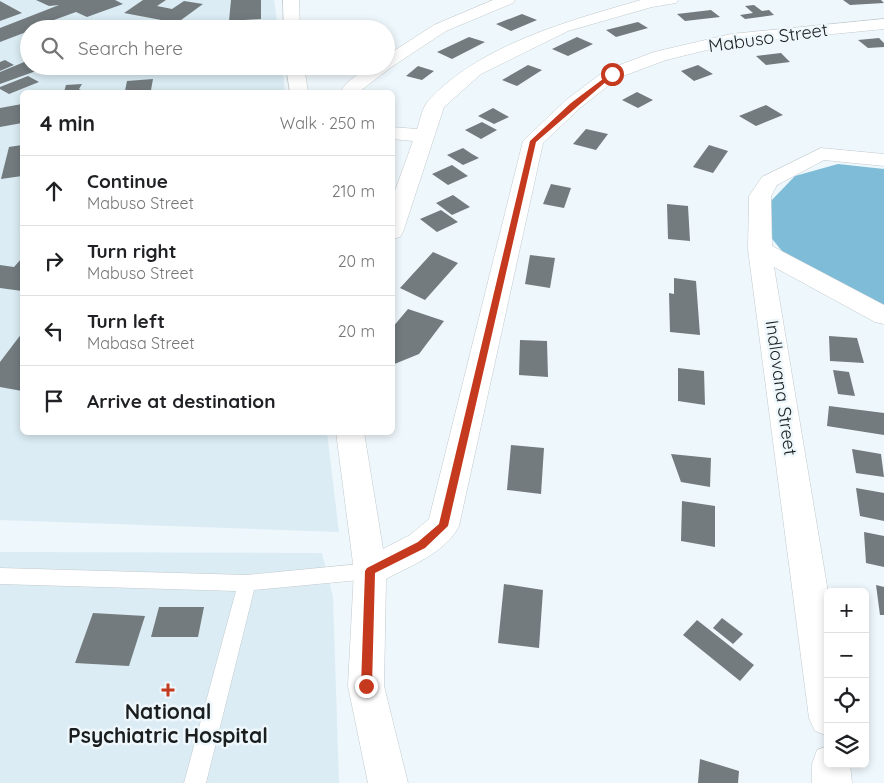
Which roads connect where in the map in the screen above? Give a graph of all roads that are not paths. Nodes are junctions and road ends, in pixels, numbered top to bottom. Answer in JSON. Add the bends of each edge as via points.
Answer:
{"nodes":[{"id":1,"x":291,"y":0,"type":"edge"},
{"id":2,"x":507,"y":0,"type":"edge"},
{"id":3,"x":670,"y":0,"type":"edge"},
{"id":4,"x":292,"y":20,"type":"edge"},
{"id":5,"x":884,"y":24,"type":"edge"},
{"id":6,"x":395,"y":58,"type":"edge"},
{"id":7,"x":296,"y":75,"type":"edge"},
{"id":8,"x":370,"y":75,"type":"edge"},
{"id":9,"x":299,"y":90,"type":"edge"},
{"id":10,"x":351,"y":90,"type":"edge"},
{"id":11,"x":395,"y":133,"type":"edge"},
{"id":12,"x":425,"y":136,"type":"junction"},
{"id":13,"x":884,"y":160,"type":"edge"},
{"id":14,"x":395,"y":223,"type":"edge"},
{"id":15,"x":760,"y":249,"type":"junction"},
{"id":16,"x":884,"y":316,"type":"edge"},
{"id":17,"x":350,"y":435,"type":"edge"},
{"id":18,"x":370,"y":571,"type":"junction"},
{"id":19,"x":0,"y":576,"type":"edge"},
{"id":20,"x":247,"y":583,"type":"junction"},
{"id":21,"x":824,"y":681,"type":"edge"},
{"id":22,"x":831,"y":768,"type":"edge"},
{"id":23,"x":195,"y":783,"type":"edge"},
{"id":24,"x":388,"y":783,"type":"edge"},
{"id":25,"x":832,"y":783,"type":"edge"}],
"edges":[{"from":1,"to":4,"type":"street"},
{"from":2,"to":6,"type":"street","via":[[440,28]]},
{"from":3,"to":12,"type":"street","via":[[651,2],[562,28],[475,70],[435,105]]},
{"from":5,"to":18,"type":"street","name":"Mabuso Street","via":[[731,39],[660,56],[612,74],[533,141],[443,526],[421,545]]},
{"from":7,"to":9,"type":"street"},
{"from":8,"to":10,"type":"street"},
{"from":11,"to":12,"type":"street"},
{"from":12,"to":14,"type":"street"},
{"from":13,"to":15,"type":"street","name":"Indlovana Street","via":[[821,154],[769,181],[760,196]]},
{"from":15,"to":16,"type":"street"},
{"from":15,"to":21,"type":"street","name":"Indlovana Street"},
{"from":17,"to":18,"type":"street"},
{"from":18,"to":20,"type":"lane"},
{"from":18,"to":24,"type":"street","via":[[366,686]]},
{"from":19,"to":20,"type":"lane"},
{"from":20,"to":23,"type":"lane"},
{"from":22,"to":25,"type":"street"}]}
